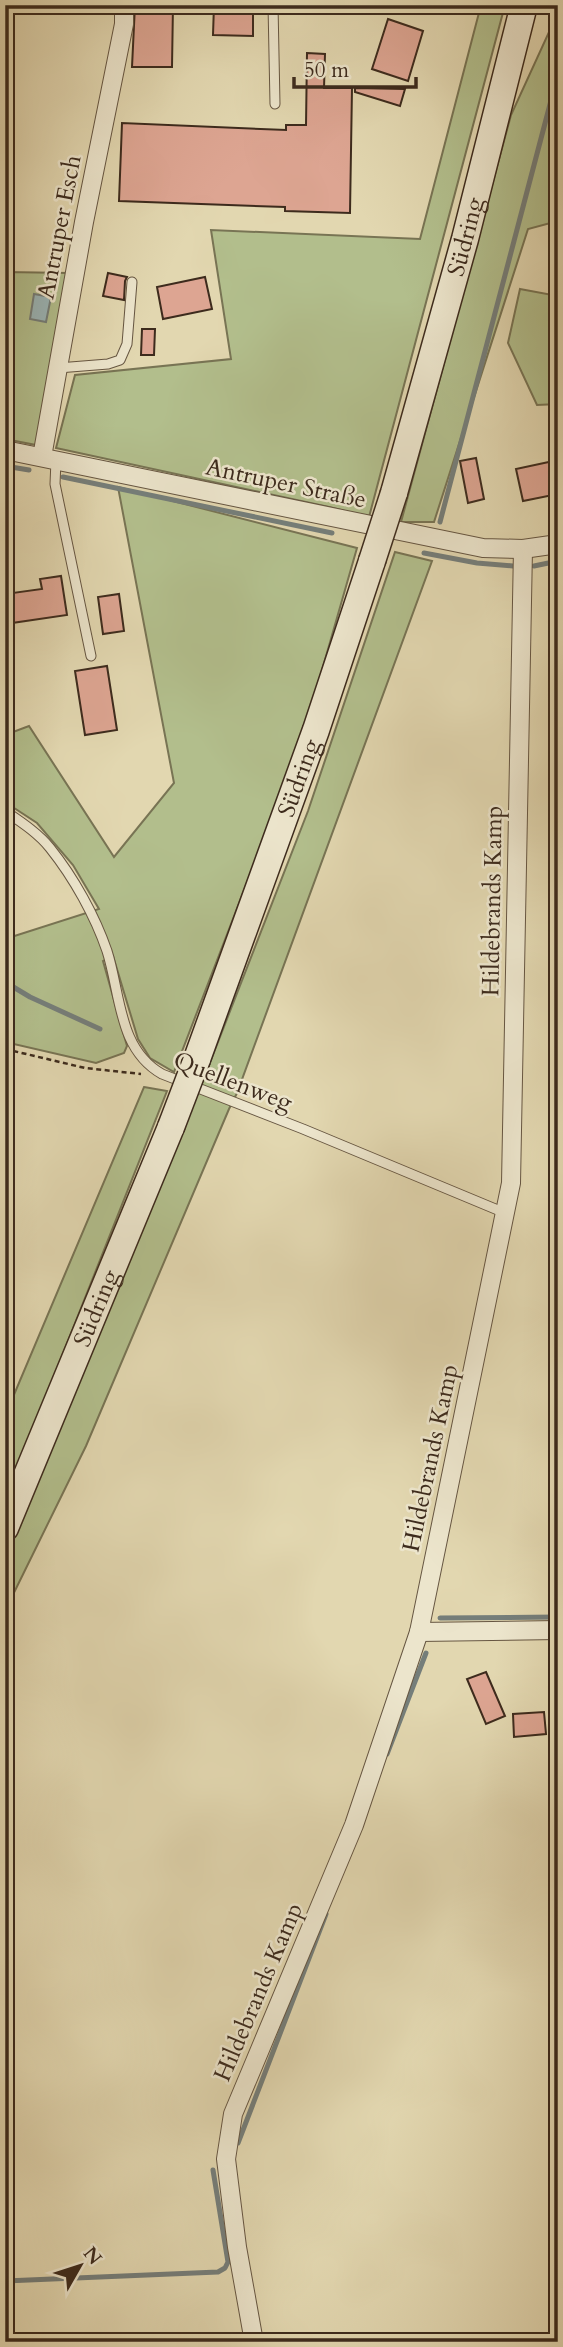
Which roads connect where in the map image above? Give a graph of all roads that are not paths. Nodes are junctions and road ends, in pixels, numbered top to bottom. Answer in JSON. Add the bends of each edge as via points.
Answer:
{"nodes":[{"id":1,"x":124,"y":5,"type":"edge"},
{"id":2,"x":274,"y":5,"type":"edge"},
{"id":3,"x":524,"y":5,"type":"edge"},
{"id":4,"x":546,"y":5,"type":"edge"},
{"id":5,"x":512,"y":53,"type":"junction"},
{"id":6,"x":275,"y":104,"type":"dead end"},
{"id":7,"x":132,"y":282,"type":"dead end"},
{"id":8,"x":58,"y":368,"type":"junction"},
{"id":9,"x":5,"y":450,"type":"edge"},
{"id":10,"x":49,"y":459,"type":"junction"},
{"id":11,"x":558,"y":544,"type":"edge"},
{"id":12,"x":523,"y":549,"type":"junction"},
{"id":13,"x":91,"y":656,"type":"dead end"},
{"id":14,"x":5,"y":811,"type":"edge"},
{"id":15,"x":505,"y":1213,"type":"junction"},
{"id":16,"x":5,"y":1528,"type":"edge"},
{"id":17,"x":558,"y":1630,"type":"edge"},
{"id":18,"x":419,"y":1632,"type":"junction"},
{"id":19,"x":254,"y":2342,"type":"edge"}],
"edges":[{"from":1,"to":8,"type":"street","name":"Antruper Esch"},
{"from":2,"to":6,"type":"lane"},
{"from":3,"to":5,"type":"main road","name":"Südring"},
{"from":4,"to":5,"type":"main road"},
{"from":5,"to":16,"type":"main road","name":"Südring","bridge":true,"via":[[394,493],[316,730],[171,1127]]},
{"from":7,"to":8,"type":"lane","via":[[127,344],[120,360]]},
{"from":8,"to":10,"type":"street","name":"Antruper Esch"},
{"from":9,"to":10,"type":"street","name":"Antruper Straße"},
{"from":10,"to":12,"type":"street","name":"Antruper Straße","via":[[446,541]]},
{"from":10,"to":13,"type":"lane"},
{"from":11,"to":12,"type":"street","name":"Antruper Straße"},
{"from":12,"to":15,"type":"street","name":"Hildebrands Kamp","via":[[511,1183]]},
{"from":14,"to":15,"type":"lane","name":"Quellenweg","via":[[50,847],[71,878],[107,951],[128,1035],[149,1067]]},
{"from":15,"to":18,"type":"street","name":"Hildebrands Kamp"},
{"from":17,"to":18,"type":"street"},
{"from":18,"to":19,"type":"street","name":"Hildebrands Kamp","via":[[354,1825],[233,2114],[226,2159]]}]}
